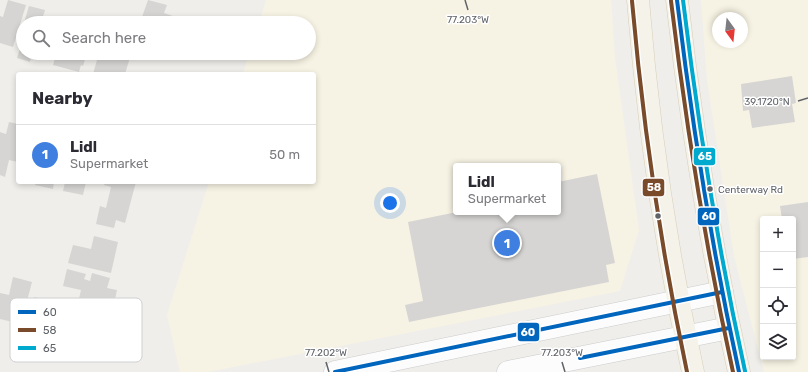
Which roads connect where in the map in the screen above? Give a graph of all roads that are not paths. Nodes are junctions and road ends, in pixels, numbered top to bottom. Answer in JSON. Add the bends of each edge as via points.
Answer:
{"nodes":[{"id":1,"x":638,"y":0,"type":"edge"},
{"id":2,"x":677,"y":0,"type":"edge"},
{"id":3,"x":722,"y":292,"type":"junction"},
{"id":4,"x":679,"y":302,"type":"junction"},
{"id":5,"x":729,"y":328,"type":"junction"},
{"id":6,"x":685,"y":337,"type":"junction"},
{"id":7,"x":335,"y":372,"type":"edge"},
{"id":8,"x":508,"y":372,"type":"edge"},
{"id":9,"x":693,"y":372,"type":"edge"},
{"id":10,"x":739,"y":372,"type":"edge"}],
"edges":[{"from":1,"to":4,"type":"main road","via":[[653,143]]},
{"from":2,"to":3,"type":"main road","via":[[702,188]]},
{"from":3,"to":4,"type":"street"},
{"from":3,"to":5,"type":"main road"},
{"from":4,"to":6,"type":"main road"},
{"from":4,"to":7,"type":"street"},
{"from":5,"to":6,"type":"street"},
{"from":5,"to":10,"type":"main road"},
{"from":6,"to":8,"type":"street"},
{"from":6,"to":9,"type":"main road"}]}
